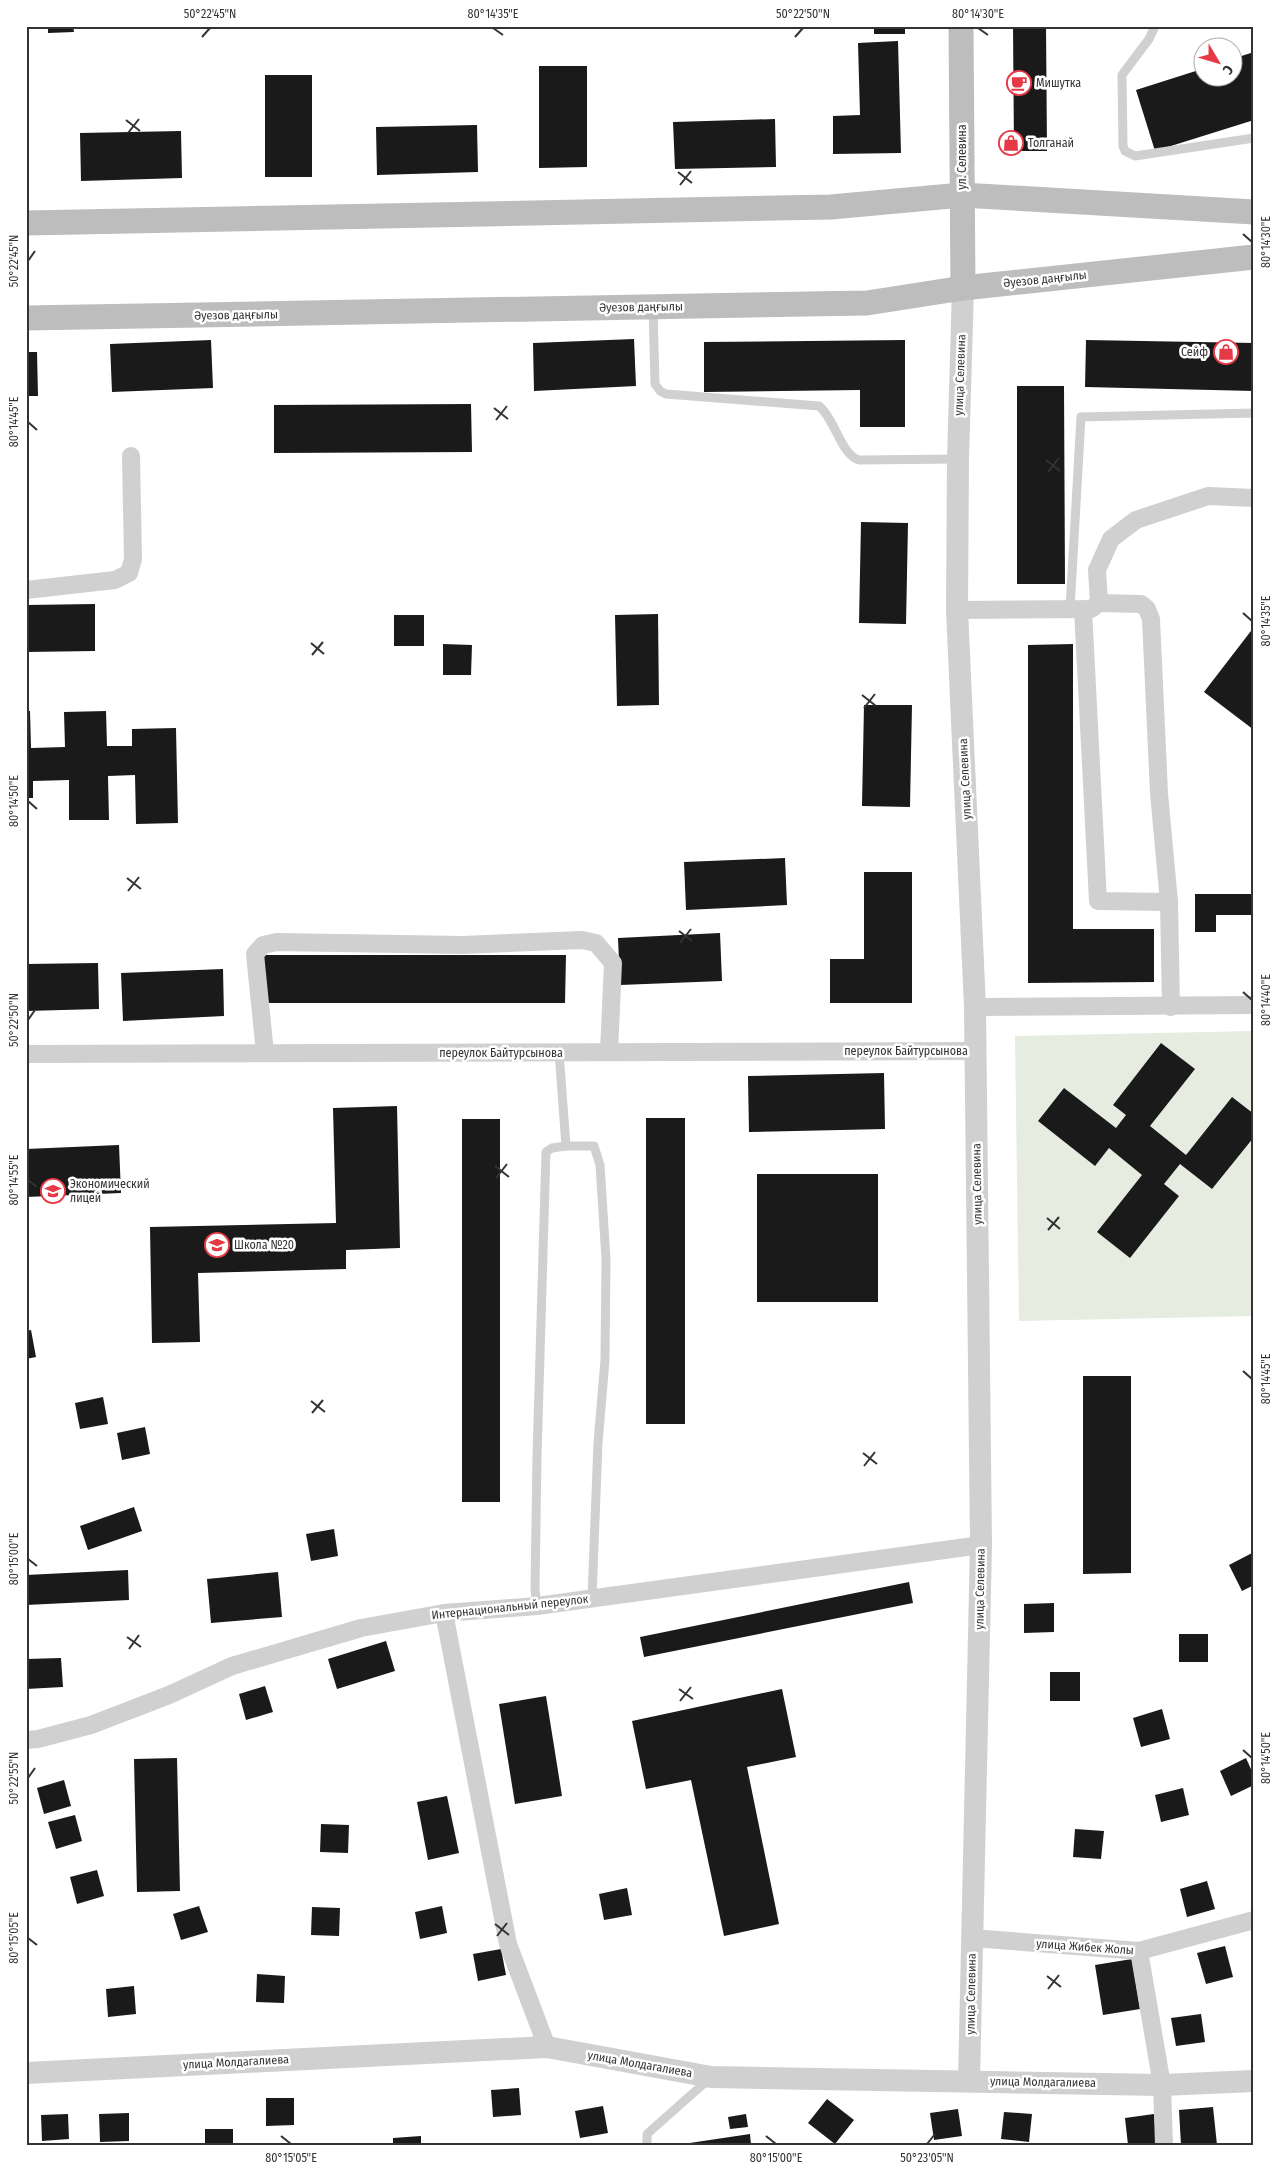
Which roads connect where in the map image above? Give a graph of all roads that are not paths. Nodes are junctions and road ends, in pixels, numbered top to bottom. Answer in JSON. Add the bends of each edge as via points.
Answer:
{"nodes":[{"id":1,"x":961,"y":26,"type":"edge"},
{"id":2,"x":1155,"y":26,"type":"edge"},
{"id":3,"x":1254,"y":138,"type":"edge"},
{"id":4,"x":962,"y":196,"type":"junction"},
{"id":5,"x":1254,"y":212,"type":"edge"},
{"id":6,"x":26,"y":223,"type":"edge"},
{"id":7,"x":1254,"y":257,"type":"edge"},
{"id":8,"x":963,"y":288,"type":"junction"},
{"id":9,"x":652,"y":307,"type":"junction"},
{"id":10,"x":26,"y":318,"type":"edge"},
{"id":11,"x":1254,"y":413,"type":"edge"},
{"id":12,"x":131,"y":456,"type":"dead end"},
{"id":13,"x":958,"y":459,"type":"junction"},
{"id":14,"x":1254,"y":498,"type":"edge"},
{"id":15,"x":26,"y":590,"type":"edge"},
{"id":16,"x":1084,"y":607,"type":"junction"},
{"id":17,"x":957,"y":610,"type":"junction"},
{"id":18,"x":1169,"y":902,"type":"junction"},
{"id":19,"x":1254,"y":1005,"type":"edge"},
{"id":20,"x":1171,"y":1006,"type":"junction"},
{"id":21,"x":975,"y":1007,"type":"junction"},
{"id":22,"x":976,"y":1051,"type":"junction"},
{"id":23,"x":560,"y":1052,"type":"junction"},
{"id":24,"x":609,"y":1052,"type":"junction"},
{"id":25,"x":265,"y":1053,"type":"junction"},
{"id":26,"x":26,"y":1054,"type":"edge"},
{"id":27,"x":566,"y":1146,"type":"junction"},
{"id":28,"x":981,"y":1545,"type":"junction"},
{"id":29,"x":592,"y":1598,"type":"junction"},
{"id":30,"x":537,"y":1606,"type":"junction"},
{"id":31,"x":444,"y":1613,"type":"junction"},
{"id":32,"x":26,"y":1740,"type":"edge"},
{"id":33,"x":1254,"y":1920,"type":"edge"},
{"id":34,"x":972,"y":1938,"type":"junction"},
{"id":35,"x":1139,"y":1951,"type":"junction"},
{"id":36,"x":547,"y":2047,"type":"junction"},
{"id":37,"x":26,"y":2073,"type":"edge"},
{"id":38,"x":711,"y":2077,"type":"junction"},
{"id":39,"x":969,"y":2081,"type":"junction"},
{"id":40,"x":1254,"y":2081,"type":"edge"},
{"id":41,"x":1162,"y":2085,"type":"junction"},
{"id":42,"x":647,"y":2145,"type":"edge"},
{"id":43,"x":1164,"y":2145,"type":"edge"}],
"edges":[{"from":1,"to":4,"type":"main road","name":"ул. Селевина"},
{"from":2,"to":3,"type":"lane","via":[[1122,75],[1125,151],[1135,156]]},
{"from":4,"to":5,"type":"main road"},
{"from":4,"to":6,"type":"main road","via":[[831,207]]},
{"from":4,"to":8,"type":"main road","name":"ул. Селевина"},
{"from":7,"to":8,"type":"main road","name":"Әуезов даңғылы"},
{"from":8,"to":9,"type":"main road","name":"Әуезов даңғылы","via":[[867,303]]},
{"from":8,"to":13,"type":"street","name":"улица Селевина"},
{"from":9,"to":10,"type":"main road","name":"Әуезов даңғылы"},
{"from":9,"to":13,"type":"lane","via":[[655,384],[666,394],[819,406],[827,412],[850,455],[859,460]]},
{"from":11,"to":16,"type":"lane","via":[[1081,416]]},
{"from":12,"to":15,"type":"street","via":[[134,559],[129,573],[115,580]]},
{"from":13,"to":17,"type":"street","name":"улица Селевина"},
{"from":14,"to":16,"type":"street","via":[[1208,496],[1136,520],[1111,539]]},
{"from":16,"to":17,"type":"street"},
{"from":16,"to":18,"type":"street","via":[[1141,604],[1151,618],[1159,793]]},
{"from":16,"to":18,"type":"street","via":[[1098,901]]},
{"from":17,"to":21,"type":"street","name":"улица Селевина"},
{"from":18,"to":20,"type":"street"},
{"from":19,"to":20,"type":"street"},
{"from":20,"to":21,"type":"street"},
{"from":21,"to":22,"type":"street","name":"улица Селевина"},
{"from":22,"to":24,"type":"street","name":"переулок Байтурсынова"},
{"from":22,"to":28,"type":"street","name":"улица Селевина"},
{"from":23,"to":24,"type":"street","name":"переулок Байтурсынова"},
{"from":23,"to":25,"type":"street","name":"переулок Байтурсынова"},
{"from":23,"to":27,"type":"lane"},
{"from":24,"to":25,"type":"street","via":[[612,963],[596,943],[582,940],[463,945],[277,942],[263,945],[256,954]]},
{"from":25,"to":26,"type":"street","name":"переулок Байтурсынова"},
{"from":27,"to":29,"type":"lane","via":[[594,1146],[600,1165],[606,1258],[605,1360]]},
{"from":27,"to":30,"type":"lane","via":[[546,1152],[537,1456]]},
{"from":28,"to":29,"type":"street","name":"Интернациональный переулок"},
{"from":28,"to":34,"type":"street","name":"улица Селевина"},
{"from":29,"to":30,"type":"street","name":"Интернациональный переулок"},
{"from":30,"to":31,"type":"street","name":"Интернациональный переулок"},
{"from":31,"to":32,"type":"street","name":"Интернациональный переулок","via":[[361,1628],[232,1666],[91,1725]]},
{"from":31,"to":36,"type":"street","via":[[508,1944]]},
{"from":33,"to":35,"type":"street","name":"улица Жибек Жолы"},
{"from":34,"to":35,"type":"street","name":"улица Жибек Жолы"},
{"from":34,"to":39,"type":"street","name":"улица Селевина"},
{"from":35,"to":41,"type":"street"},
{"from":36,"to":37,"type":"street","name":"улица Молдагалиева"},
{"from":36,"to":38,"type":"street","name":"улица Молдагалиева"},
{"from":38,"to":39,"type":"street","name":"улица Молдагалиева"},
{"from":38,"to":42,"type":"lane","via":[[647,2134]]},
{"from":39,"to":41,"type":"street","name":"улица Молдагалиева"},
{"from":40,"to":41,"type":"street","name":"улица Молдагалиева"},
{"from":41,"to":43,"type":"street"}]}
